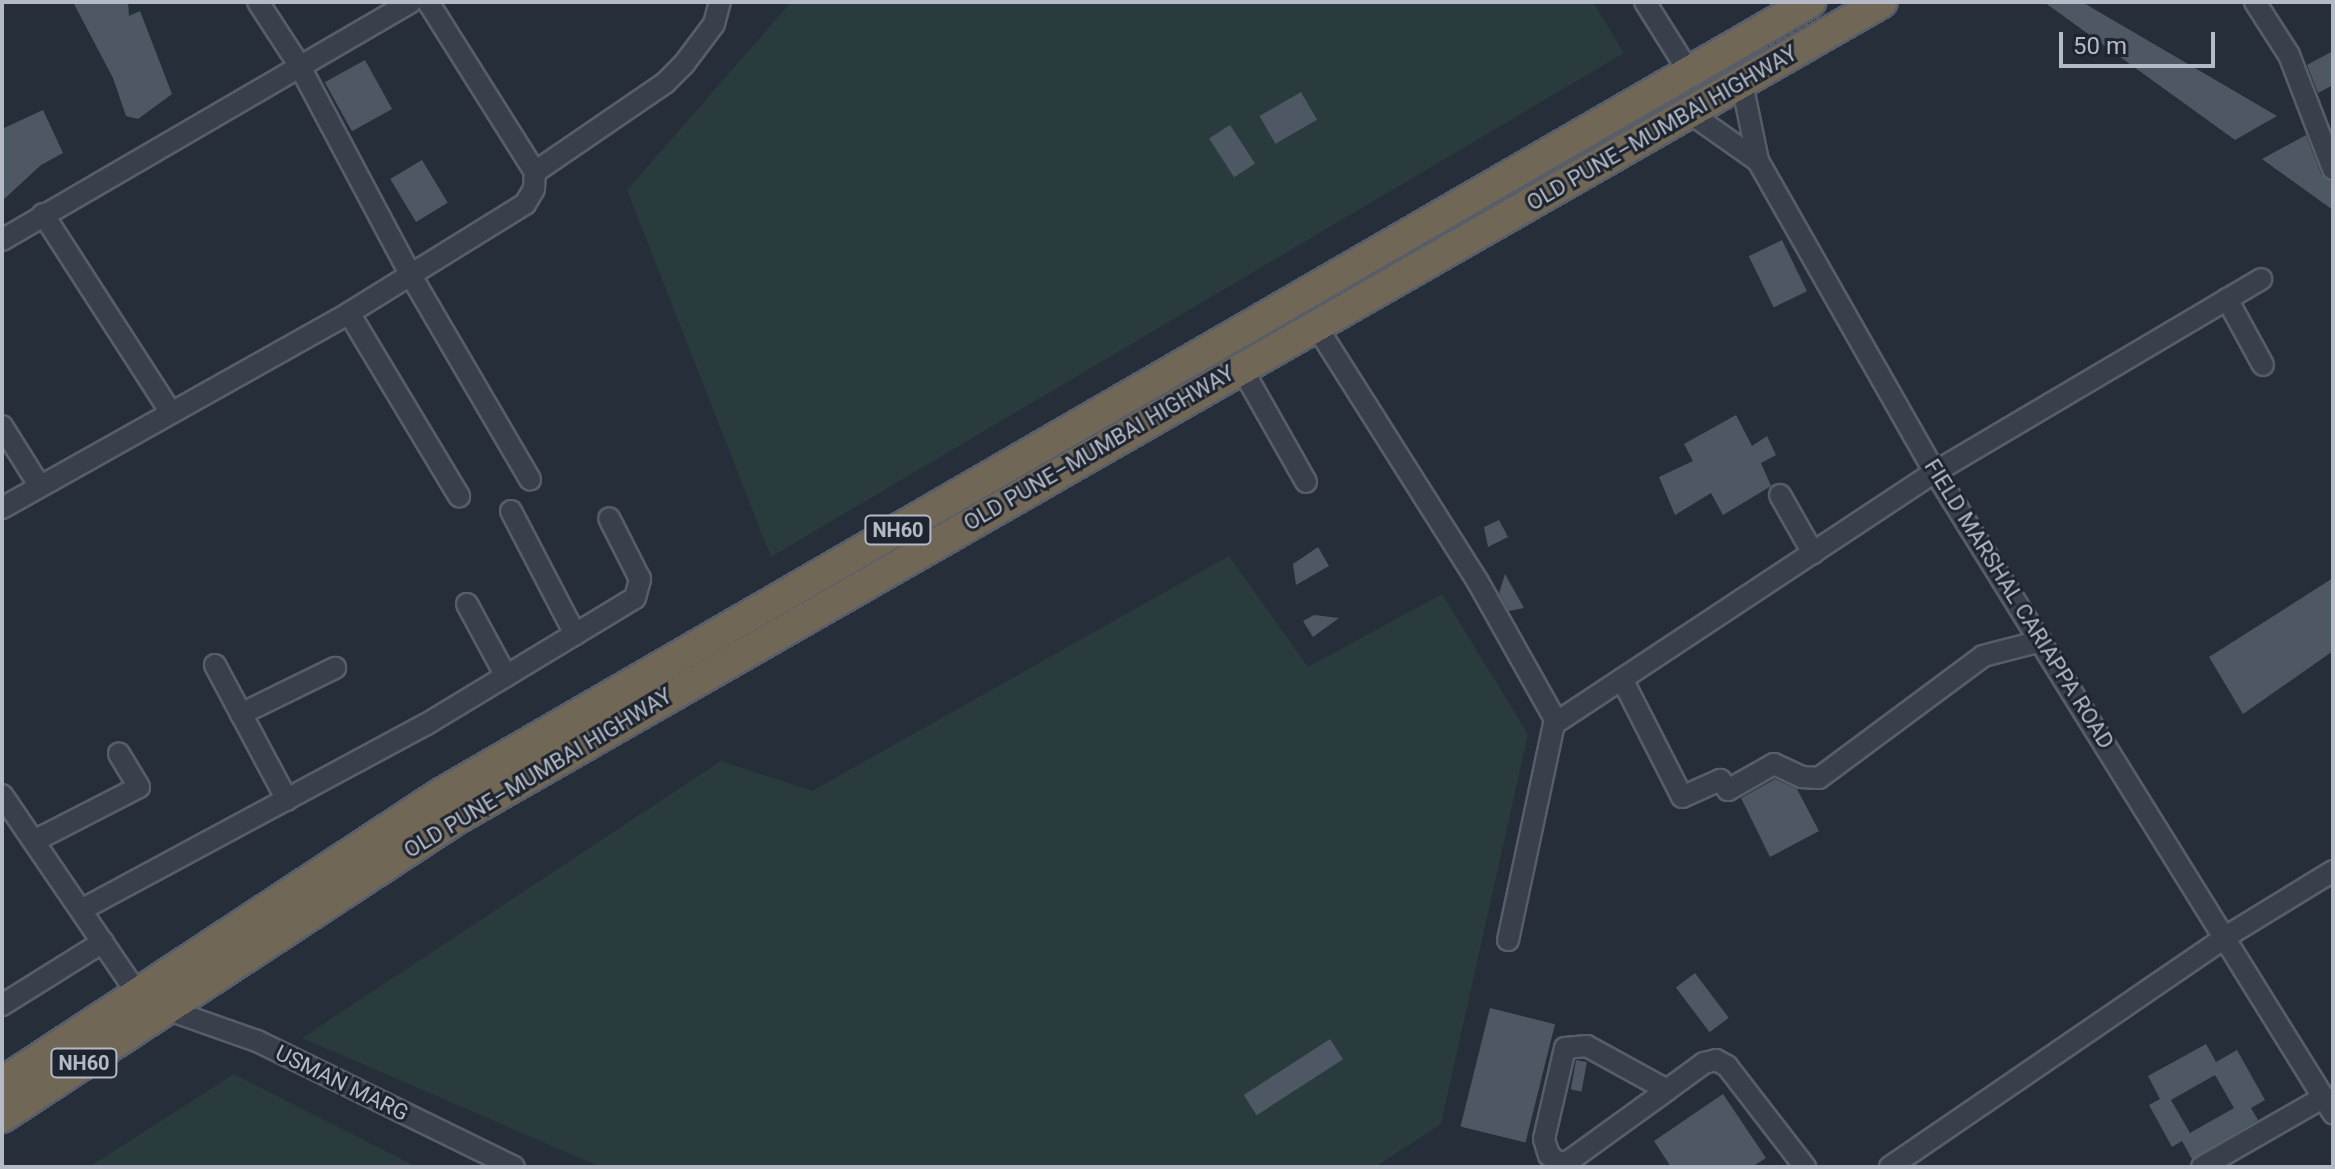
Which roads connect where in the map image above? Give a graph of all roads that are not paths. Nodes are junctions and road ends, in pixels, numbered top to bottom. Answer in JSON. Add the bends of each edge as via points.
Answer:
{"nodes":[{"id":1,"x":258,"y":2,"type":"edge"},
{"id":2,"x":411,"y":2,"type":"edge"},
{"id":3,"x":428,"y":2,"type":"edge"},
{"id":4,"x":720,"y":2,"type":"edge"},
{"id":5,"x":1645,"y":2,"type":"edge"},
{"id":6,"x":1810,"y":2,"type":"edge"},
{"id":7,"x":1882,"y":2,"type":"edge"},
{"id":8,"x":2255,"y":2,"type":"edge"},
{"id":9,"x":299,"y":65,"type":"junction"},
{"id":10,"x":1689,"y":72,"type":"junction"},
{"id":11,"x":1742,"y":83,"type":"junction"},
{"id":12,"x":1690,"y":113,"type":"junction"},
{"id":13,"x":1758,"y":161,"type":"junction"},
{"id":14,"x":2333,"y":169,"type":"edge"},
{"id":15,"x":535,"y":172,"type":"junction"},
{"id":16,"x":43,"y":214,"type":"junction"},
{"id":17,"x":2,"y":240,"type":"edge"},
{"id":18,"x":410,"y":274,"type":"junction"},
{"id":19,"x":2261,"y":279,"type":"dead end"},
{"id":20,"x":2227,"y":299,"type":"junction"},
{"id":21,"x":349,"y":313,"type":"junction"},
{"id":22,"x":1315,"y":324,"type":"junction"},
{"id":23,"x":2263,"y":365,"type":"dead end"},
{"id":24,"x":1241,"y":367,"type":"junction"},
{"id":25,"x":170,"y":411,"type":"junction"},
{"id":26,"x":2,"y":426,"type":"edge"},
{"id":27,"x":1935,"y":472,"type":"junction"},
{"id":28,"x":530,"y":479,"type":"dead end"},
{"id":29,"x":1306,"y":482,"type":"dead end"},
{"id":30,"x":39,"y":485,"type":"junction"},
{"id":31,"x":1780,"y":495,"type":"dead end"},
{"id":32,"x":459,"y":496,"type":"dead end"},
{"id":33,"x":2,"y":508,"type":"edge"},
{"id":34,"x":511,"y":511,"type":"dead end"},
{"id":35,"x":609,"y":518,"type":"dead end"},
{"id":36,"x":1813,"y":553,"type":"junction"},
{"id":37,"x":467,"y":604,"type":"dead end"},
{"id":38,"x":575,"y":634,"type":"junction"},
{"id":39,"x":2041,"y":641,"type":"junction"},
{"id":40,"x":215,"y":665,"type":"dead end"},
{"id":41,"x":335,"y":668,"type":"dead end"},
{"id":42,"x":506,"y":676,"type":"junction"},
{"id":43,"x":1622,"y":679,"type":"junction"},
{"id":44,"x":241,"y":714,"type":"junction"},
{"id":45,"x":1554,"y":724,"type":"junction"},
{"id":46,"x":119,"y":754,"type":"dead end"},
{"id":47,"x":2,"y":795,"type":"edge"},
{"id":48,"x":287,"y":800,"type":"junction"},
{"id":49,"x":34,"y":841,"type":"junction"},
{"id":50,"x":2333,"y":871,"type":"edge"},
{"id":51,"x":81,"y":910,"type":"junction"},
{"id":52,"x":2227,"y":936,"type":"junction"},
{"id":53,"x":1508,"y":940,"type":"dead end"},
{"id":54,"x":103,"y":942,"type":"junction"},
{"id":55,"x":138,"y":994,"type":"junction"},
{"id":56,"x":2,"y":1005,"type":"edge"},
{"id":57,"x":166,"y":1009,"type":"junction"},
{"id":58,"x":2,"y":1083,"type":"edge"},
{"id":59,"x":1667,"y":1090,"type":"junction"},
{"id":60,"x":2328,"y":1105,"type":"edge"},
{"id":61,"x":2,"y":1117,"type":"edge"},
{"id":62,"x":1572,"y":1164,"type":"edge"},
{"id":63,"x":514,"y":1167,"type":"edge"},
{"id":64,"x":1805,"y":1167,"type":"edge"},
{"id":65,"x":1890,"y":1167,"type":"edge"},
{"id":66,"x":2202,"y":1167,"type":"edge"}],
"edges":[{"from":1,"to":9,"type":"street"},
{"from":2,"to":9,"type":"street"},
{"from":3,"to":15,"type":"street"},
{"from":4,"to":15,"type":"street","via":[[700,47],[665,83]]},
{"from":5,"to":10,"type":"street"},
{"from":6,"to":10,"type":"highway","name":"OLD PUNE–MUMBAI HIGHWAY","number":"NH60"},
{"from":7,"to":11,"type":"highway","name":"OLD PUNE–MUMBAI HIGHWAY","number":"NH60"},
{"from":8,"to":14,"type":"street","via":[[2289,55]]},
{"from":9,"to":16,"type":"street"},
{"from":9,"to":18,"type":"street"},
{"from":10,"to":55,"type":"highway","name":"OLD PUNE–MUMBAI HIGHWAY","number":"NH60","via":[[441,794]]},
{"from":11,"to":12,"type":"highway","name":"OLD PUNE–MUMBAI HIGHWAY","number":"NH60"},
{"from":11,"to":13,"type":"street"},
{"from":12,"to":13,"type":"street","name":"FIELD MARSHAL CARIAPPA ROAD"},
{"from":12,"to":22,"type":"highway","name":"OLD PUNE–MUMBAI HIGHWAY","number":"NH60"},
{"from":13,"to":27,"type":"street","name":"FIELD MARSHAL CARIAPPA ROAD"},
{"from":15,"to":18,"type":"street","via":[[534,189],[525,204]]},
{"from":16,"to":17,"type":"street"},
{"from":16,"to":25,"type":"street"},
{"from":18,"to":21,"type":"street"},
{"from":18,"to":28,"type":"street"},
{"from":19,"to":20,"type":"street"},
{"from":20,"to":23,"type":"street"},
{"from":20,"to":27,"type":"street"},
{"from":21,"to":25,"type":"street"},
{"from":21,"to":32,"type":"street"},
{"from":22,"to":24,"type":"highway","name":"OLD PUNE–MUMBAI HIGHWAY","number":"NH60"},
{"from":22,"to":45,"type":"street","via":[[1478,582],[1539,686]]},
{"from":24,"to":29,"type":"street"},
{"from":24,"to":57,"type":"highway","name":"OLD PUNE–MUMBAI HIGHWAY","number":"NH60","via":[[456,819]]},
{"from":25,"to":30,"type":"street"},
{"from":26,"to":30,"type":"street"},
{"from":27,"to":36,"type":"street"},
{"from":27,"to":39,"type":"street","name":"FIELD MARSHAL CARIAPPA ROAD"},
{"from":30,"to":33,"type":"street"},
{"from":31,"to":36,"type":"street"},
{"from":34,"to":38,"type":"street"},
{"from":35,"to":38,"type":"street","via":[[640,579],[639,593]]},
{"from":36,"to":43,"type":"street"},
{"from":37,"to":42,"type":"street"},
{"from":38,"to":42,"type":"street"},
{"from":39,"to":43,"type":"street","via":[[1983,656],[1819,778],[1802,777],[1774,764],[1728,790],[1720,780],[1682,797]]},
{"from":39,"to":52,"type":"street","name":"FIELD MARSHAL CARIAPPA ROAD"},
{"from":40,"to":44,"type":"street"},
{"from":41,"to":44,"type":"street"},
{"from":42,"to":48,"type":"street"},
{"from":43,"to":45,"type":"street"},
{"from":44,"to":48,"type":"street"},
{"from":45,"to":53,"type":"street"},
{"from":46,"to":49,"type":"street","via":[[139,787]]},
{"from":47,"to":49,"type":"street"},
{"from":48,"to":51,"type":"street"},
{"from":49,"to":51,"type":"street"},
{"from":50,"to":52,"type":"street"},
{"from":51,"to":54,"type":"street"},
{"from":52,"to":60,"type":"street","name":"FIELD MARSHAL CARIAPPA ROAD"},
{"from":52,"to":65,"type":"street"},
{"from":54,"to":55,"type":"street"},
{"from":54,"to":56,"type":"street"},
{"from":55,"to":58,"type":"highway","name":"OLD PUNE–MUMBAI HIGHWAY","number":"NH60"},
{"from":57,"to":61,"type":"highway","name":"OLD PUNE–MUMBAI HIGHWAY","number":"NH60"},
{"from":57,"to":63,"type":"street","name":"USMAN MARG","via":[[257,1041]]},
{"from":59,"to":62,"type":"street"},
{"from":59,"to":62,"type":"street","via":[[1587,1046],[1565,1048],[1544,1139],[1549,1155]]},
{"from":59,"to":64,"type":"street","via":[[1704,1063],[1716,1060],[1727,1066]]},
{"from":60,"to":66,"type":"street"}]}
